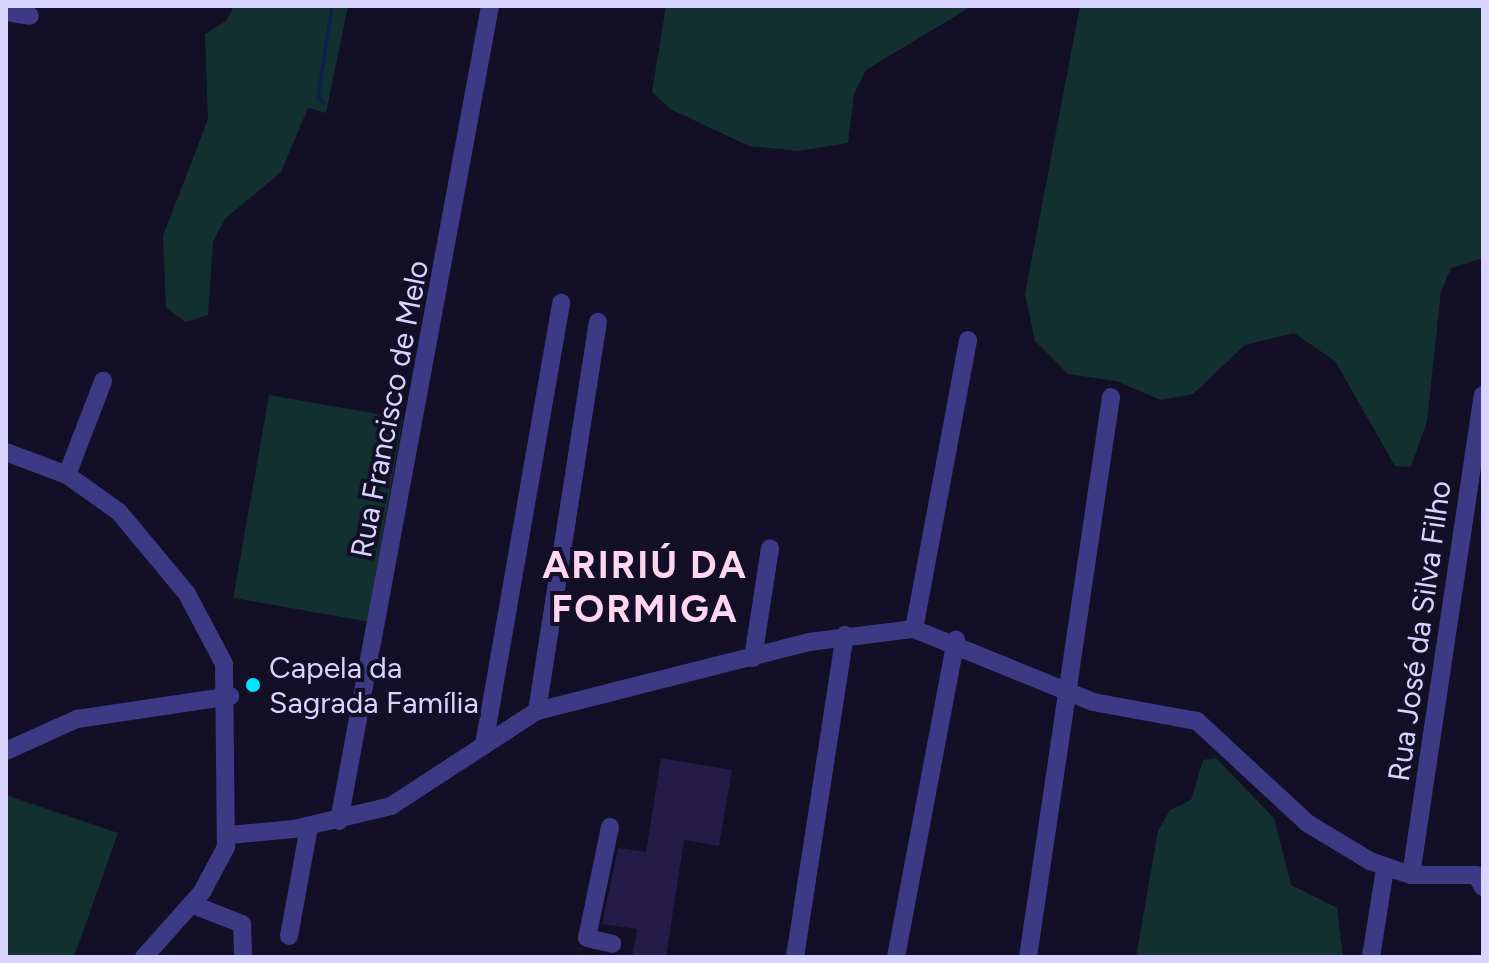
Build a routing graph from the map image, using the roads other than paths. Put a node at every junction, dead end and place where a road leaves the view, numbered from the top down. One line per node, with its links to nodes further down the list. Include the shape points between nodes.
1 (490, 6): 22 (street, Rua Francisco de Melo)
2 (6, 12): 3 (street)
3 (30, 16)
4 (561, 303): 20 (street)
5 (598, 322): 19 (street)
6 (968, 340): 13 (street)
7 (103, 381): 11 (street)
8 (1483, 395): 27 (street, Rua José da Silva Filho)
9 (1111, 397): 17 (street)
10 (6, 452): 11 (street)
11 (67, 475): 18 (street, via 131,524 187,594 217,645)
12 (770, 548): 16 (street)
13 (914, 629): 14 (street); 15 (street)
14 (845, 635): 16 (street); 34 (street)
15 (956, 640): 17 (street); 35 (street)
16 (753, 658): 19 (street)
17 (1069, 692): 26 (street, via 1197,721 1307,823); 36 (street)
18 (230, 696): 21 (street, via 77,719); 25 (street)
19 (537, 711): 20 (street)
20 (484, 745): 22 (street, via 408,799)
21 (6, 751)
22 (339, 821): 23 (street)
23 (309, 827): 25 (street); 30 (street)
24 (610, 827): 31 (street, via 587,938)
25 (229, 835): 29 (street, via 216,872)
26 (1385, 869): 27 (street); 37 (street)
27 (1411, 875): 28 (street, via 1476,875)
28 (1483, 887)
29 (191, 904): 32 (street); 33 (street, via 242,924)
30 (289, 936)
31 (612, 944)
32 (144, 957)
33 (243, 957)
34 (795, 957)
35 (896, 957)
36 (1028, 957)
37 (1371, 957)

